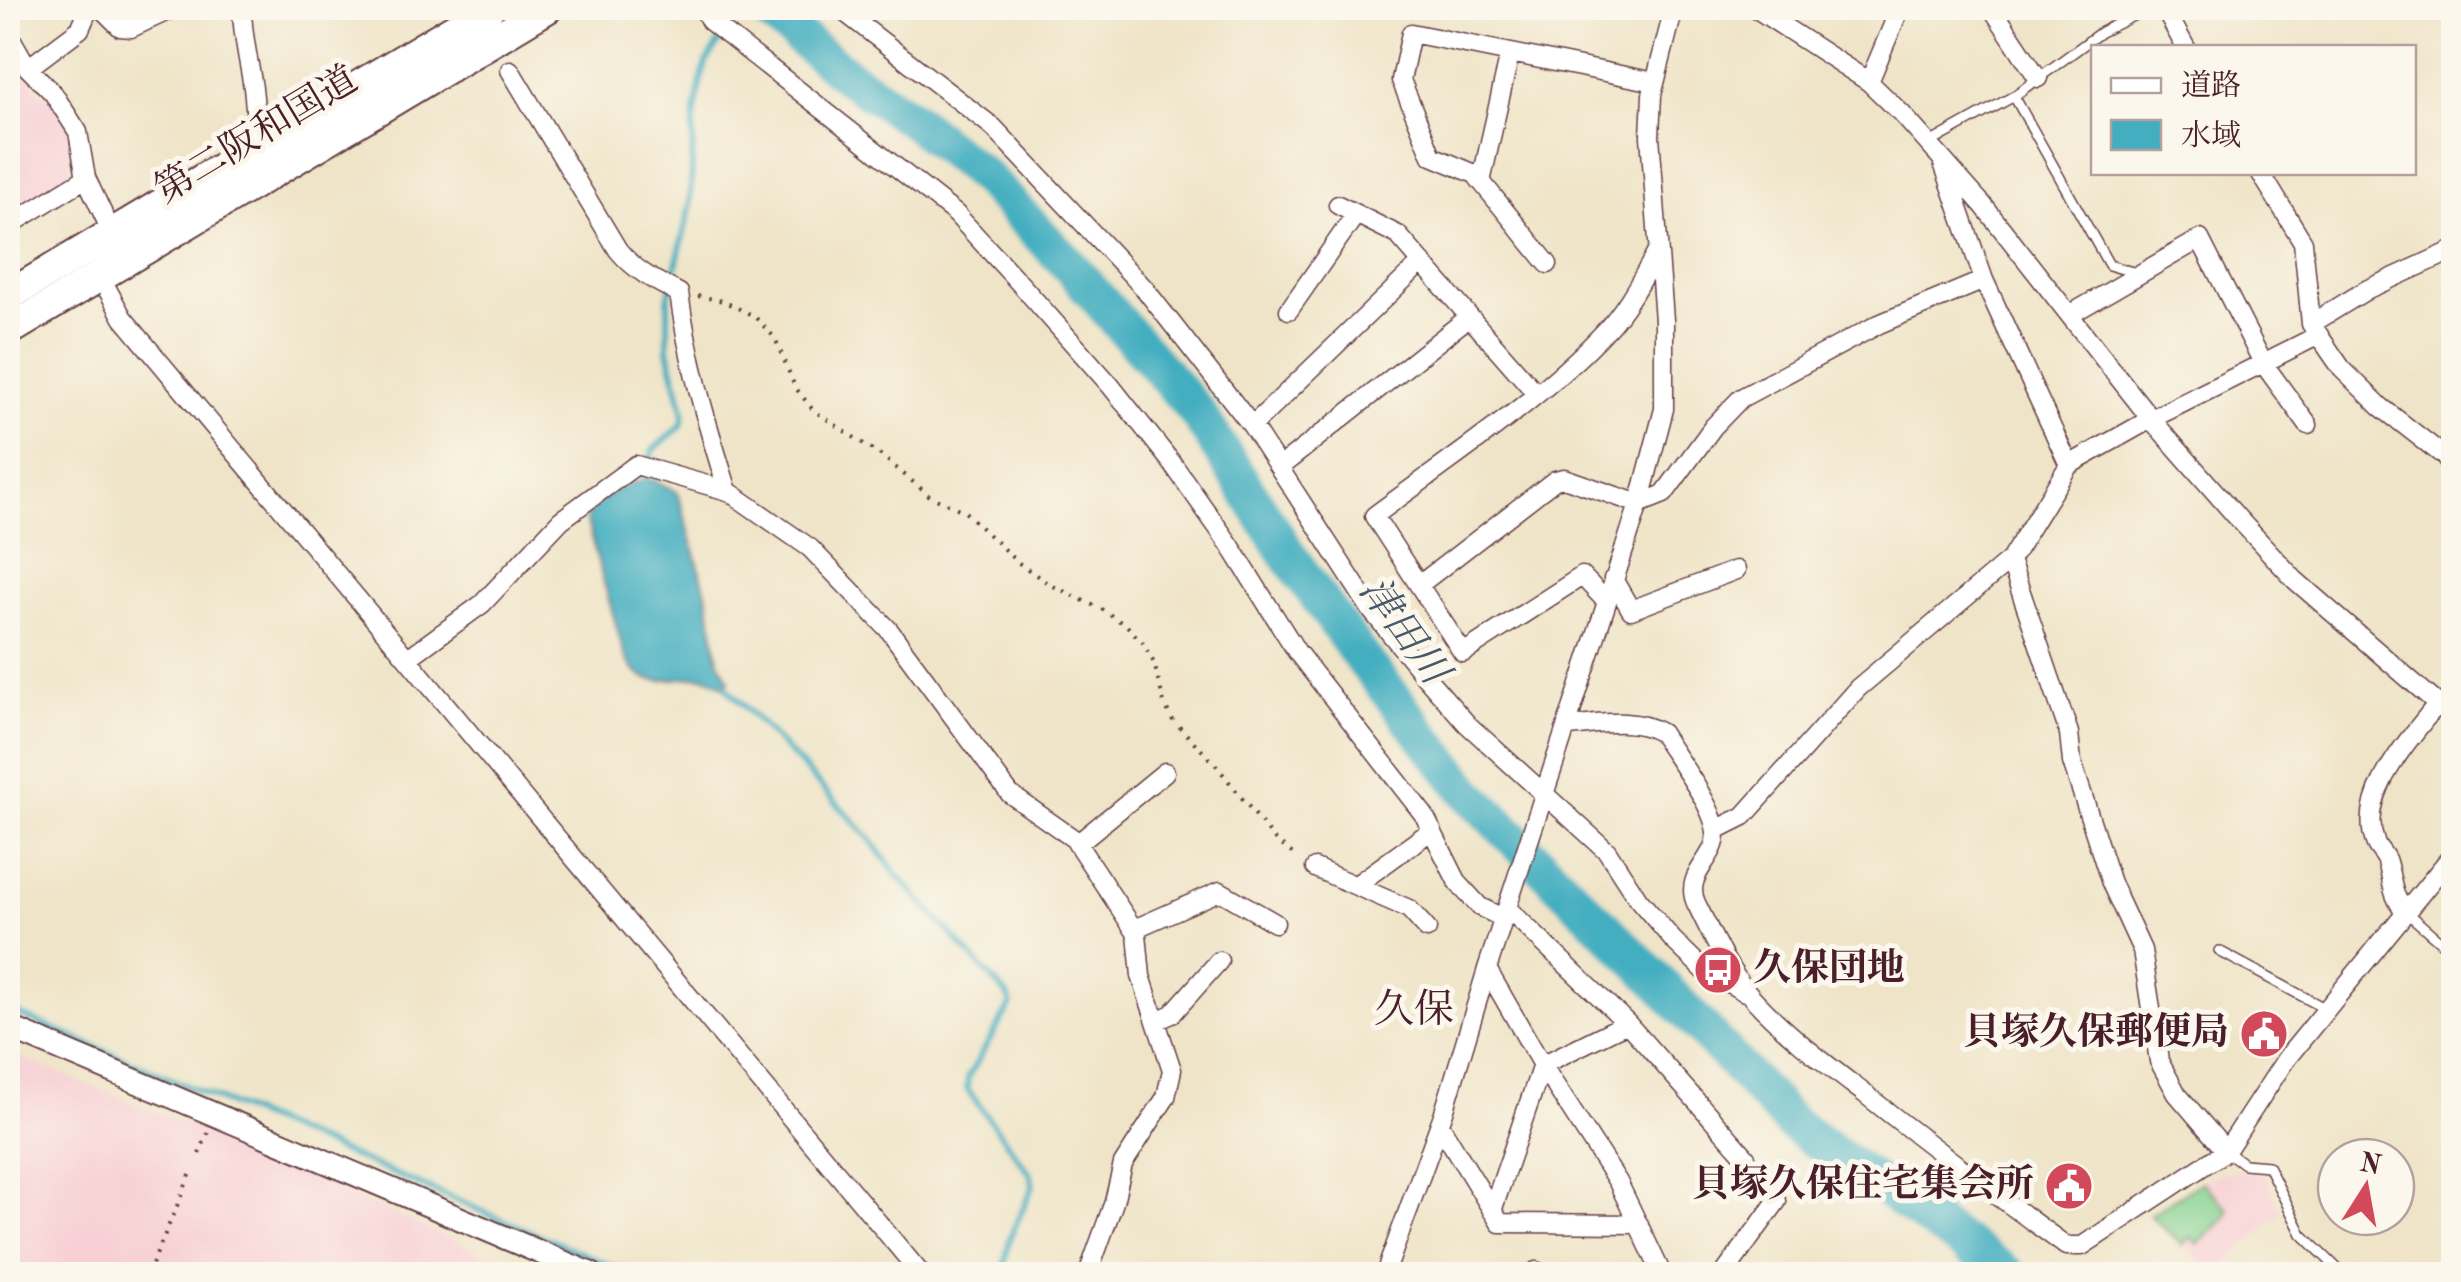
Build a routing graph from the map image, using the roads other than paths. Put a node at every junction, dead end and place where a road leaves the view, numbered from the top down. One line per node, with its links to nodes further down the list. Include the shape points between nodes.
1 (88, 8): 18 (street, via 80,29)
2 (101, 8): 3 (street, via 120,27 131,28)
3 (174, 8)
4 (242, 8): 24 (street, via 253,119)
5 (489, 8): 24 (highway, 第二阪和国道)
6 (547, 8): 39 (highway, 第二阪和国道)
7 (703, 8): 68 (street, via 956,214 1110,385 1230,545 1296,652)
8 (839, 8): 51 (street, via 992,127 1144,288)
9 (1674, 8): 21 (street)
10 (1755, 8): 22 (street)
11 (1900, 8): 22 (street)
12 (1992, 8): 20 (street)
13 (2149, 8): 20 (lane, via 2101,32)
14 (2164, 8): 16 (street)
15 (8, 32): 18 (street)
16 (2184, 45)
17 (1510, 53): 21 (street); 29 (street); 29 (street, via 1410,33 1402,80 1432,156)
18 (28, 68): 28 (street, via 78,132)
19 (510, 70): 55 (street, via 618,250 672,289)
20 (2038, 78): 23 (lane)
21 (1655, 82): 34 (street, via 1650,136)
22 (1869, 82): 25 (street)
23 (2014, 96): 25 (lane); 38 (lane, via 2109,266)
24 (262, 144): 33 (highway, 第二阪和国道)
25 (1928, 144): 26 (street)
26 (1943, 163): 40 (street); 43 (street)
27 (2262, 175): 45 (street, via 2303,242)
28 (86, 178): 32 (street); 33 (street)
29 (1481, 182): 37 (street)
30 (1338, 205): 31 (street)
31 (1356, 214): 36 (street, via 1398,235); 42 (street)
32 (8, 226)
33 (112, 233): 39 (street); 41 (highway, 第二阪和国道)
34 (1658, 250): 48 (street, via 1608,329); 56 (street, via 1664,409)
35 (2454, 250): 45 (street, via 2368,289)
36 (1422, 262): 44 (street); 51 (street)
37 (1548, 264)
38 (2140, 274): 43 (street); 47 (street, via 2200,239)
39 (100, 276): 46 (highway, 第二阪和国道); 62 (street, via 124,318)
40 (1984, 280): 52 (street); 56 (street, via 1879,324 1740,398 1664,494)
41 (8, 296)
42 (1289, 310)
43 (2071, 314): 49 (street)
44 (1470, 317): 48 (street); 53 (street)
45 (2315, 329): 47 (street); 54 (street, via 2342,369)
46 (8, 332)
47 (2263, 363): 49 (street); 50 (street)
48 (1536, 394): 60 (street, via 1374,516)
49 (2152, 418): 52 (street); 63 (street, via 2295,580)
50 (2308, 425)
51 (1252, 426): 53 (street)
52 (2069, 464): 57 (street)
53 (1280, 467): 67 (street, via 1372,610 1424,676)
54 (2454, 470)
55 (728, 490): 62 (street, via 644,466 561,520 482,604); 70 (street, via 810,548 889,630 1010,794)
56 (1639, 504): 59 (street); 60 (street, via 1554,480)
57 (2010, 560): 69 (street, via 1858,688 1744,816); 90 (street, via 2069,733 2110,883 2142,950 2159,1061 2177,1094)
58 (1736, 570): 59 (street, via 1631,610)
59 (1612, 578): 61 (street)
60 (1419, 586): 61 (street, via 1463,653 1582,576)
61 (1605, 600): 65 (street)
62 (408, 658): 98 (street)
63 (2438, 704): 64 (street); 74 (street, via 2376,791 2374,842)
64 (2454, 718)
65 (1566, 727): 67 (street); 69 (street, via 1648,725 1661,734)
66 (1165, 772): 70 (street)
67 (1544, 796): 75 (street); 83 (street, via 1607,851 1638,899 1704,970)
68 (1432, 830): 73 (street); 75 (street, via 1458,883 1480,908)
69 (1716, 830): 83 (street, via 1693,897)
70 (1077, 844): 77 (street)
71 (2454, 853): 74 (street)
72 (1315, 868): 73 (street)
73 (1356, 885): 78 (street, via 1409,909)
74 (2406, 912): 81 (lane); 84 (street)
75 (1506, 914): 82 (street); 86 (street)
76 (1275, 924): 77 (street, via 1220,891)
77 (1134, 929): 85 (street)
78 (1427, 930)
79 (2218, 952): 84 (lane)
80 (1219, 960): 85 (street, via 1172,1014)
81 (2454, 961)
82 (1487, 969): 88 (street); 89 (street)
83 (1750, 995): 90 (street, via 1831,1068 2066,1246 2082,1246)
84 (2326, 1009): 90 (street)
85 (1156, 1021): 99 (street, via 1172,1070 1166,1098 1122,1164)
86 (1626, 1023): 88 (street); 91 (street)
87 (8, 1027): 97 (street)
88 (1542, 1066): 93 (street); 94 (street)
89 (1440, 1125): 93 (street); 96 (street)
90 (2226, 1151): 101 (lane, via 2244,1164 2268,1166 2302,1234)
91 (1746, 1157)
92 (1778, 1201): 100 (street)
93 (1492, 1210): 94 (street, via 1500,1224)
94 (1639, 1224): 95 (street)
95 (1654, 1271)
96 (1390, 1272)
97 (591, 1274)
98 (921, 1274)
99 (1088, 1274)
100 (1724, 1274)
101 (2343, 1274)

